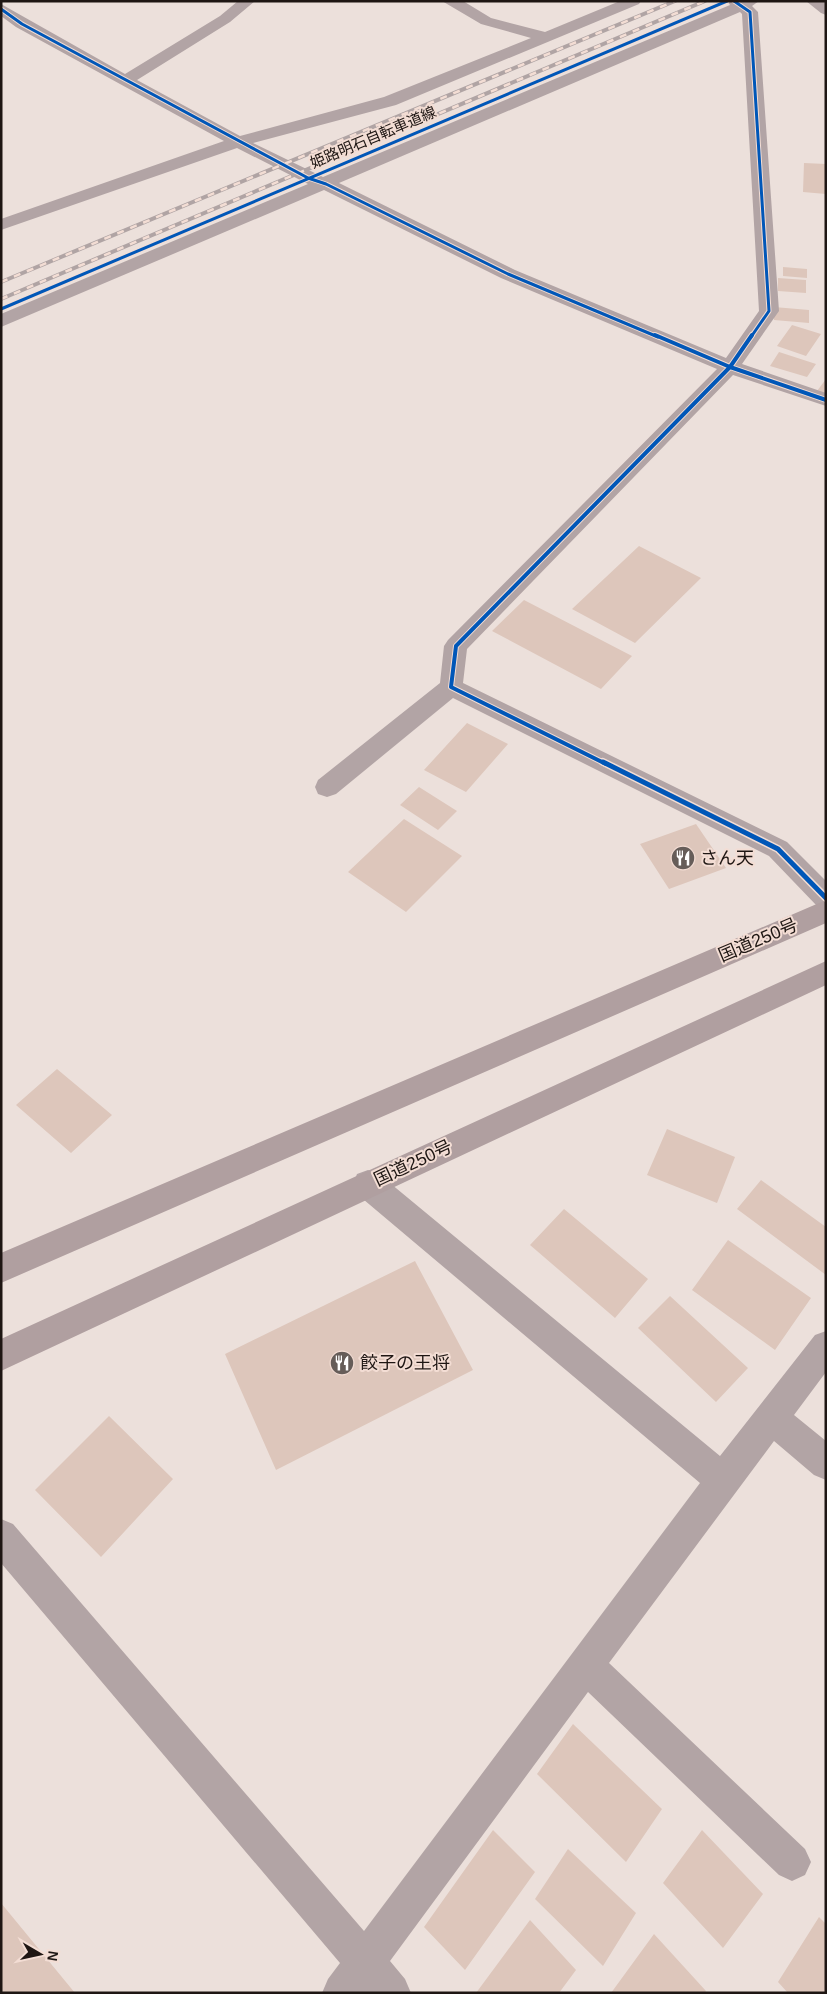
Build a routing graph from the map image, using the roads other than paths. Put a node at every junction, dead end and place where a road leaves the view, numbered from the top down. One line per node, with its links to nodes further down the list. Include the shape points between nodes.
1 (248, 1): 11 (street, via 225,19)
2 (448, 1): 10 (street, via 467,8 486,21)
3 (634, 1): 9 (street)
4 (813, 1): 8 (street)
5 (743, 3): 13 (street); 16 (street, via 750,12 769,311)
6 (589, 5): 9 (street)
7 (1, 9): 11 (street, via 22,24)
8 (826, 10)
9 (605, 13): 10 (street)
10 (547, 37): 12 (street, via 390,101)
11 (126, 80): 12 (street)
12 (238, 142): 13 (street); 14 (street)
13 (326, 184): 15 (street); 16 (street, via 508,274)
14 (1, 225)
15 (1, 321)
16 (730, 367): 17 (street); 18 (street, via 456,646)
17 (826, 400)
18 (450, 687): 19 (street); 20 (street, via 778,849)
19 (327, 788)
20 (826, 898)
21 (826, 911): 24 (highway, 国道250号)
22 (826, 972): 23 (highway, 国道250号)
23 (368, 1184): 26 (highway, 国道250号); 29 (street)
24 (1, 1268)
25 (826, 1346): 27 (street)
26 (1, 1355)
27 (771, 1417): 28 (street); 29 (street)
28 (826, 1463)
29 (723, 1480): 31 (street)
30 (1, 1536): 33 (street)
31 (585, 1665): 32 (street); 33 (street)
32 (792, 1862)
33 (353, 1978): 34 (street)
34 (391, 1993)

